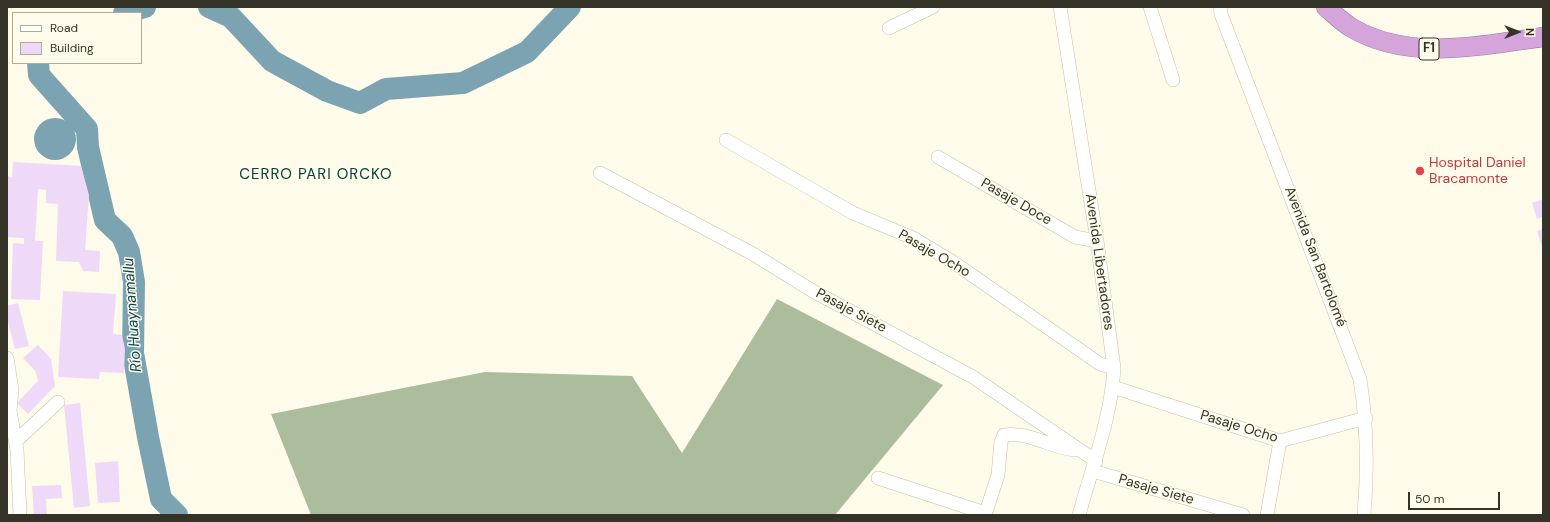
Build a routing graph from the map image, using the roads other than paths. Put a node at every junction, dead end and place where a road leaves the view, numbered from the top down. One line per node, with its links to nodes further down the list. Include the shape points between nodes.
1 (933, 7): 6 (street)
2 (1060, 7): 12 (street, Avenida Libertadores)
3 (1150, 7): 8 (street)
4 (1220, 7): 17 (street, Avenida San Bartolomé, via 1360,379)
5 (1326, 7): 7 (highway, F1, via 1352,28 1388,43 1430,49 1466,47)
6 (889, 28)
7 (1543, 36)
8 (1173, 80)
9 (726, 140): 14 (street, Pasaje Ocho, via 853,213 913,238 953,262 1100,364)
10 (938, 157): 12 (street, Pasaje Doce, via 1076,237)
11 (600, 173): 20 (street, Pasaje Siete, via 753,254 811,290 973,377)
12 (1097, 241): 14 (street, Avenida Libertadores)
13 (7, 358): 18 (street, via 12,390 10,411)
14 (1114, 368): 15 (street, Avenida Libertadores)
15 (1113, 387): 19 (street, Pasaje Ocho); 21 (street, Avenida Libertadores)
16 (58, 402): 18 (street)
17 (1366, 418): 19 (street, Pasaje Ocho); 28 (street, Avenida San Bartolomé, via 1367,480)
18 (16, 441): 24 (street)
19 (1280, 442): 27 (street)
20 (1079, 451): 21 (street, Pasaje Siete); 23 (street, via 1065,450 1016,433 1004,435 1000,442 998,476)
21 (1094, 466): 25 (street, Avenida Libertadores); 26 (street, Pasaje Siete)
22 (878, 478): 23 (street)
23 (985, 514)
24 (20, 515)
25 (1079, 515)
26 (1243, 515)
27 (1267, 515)
28 (1364, 515)

